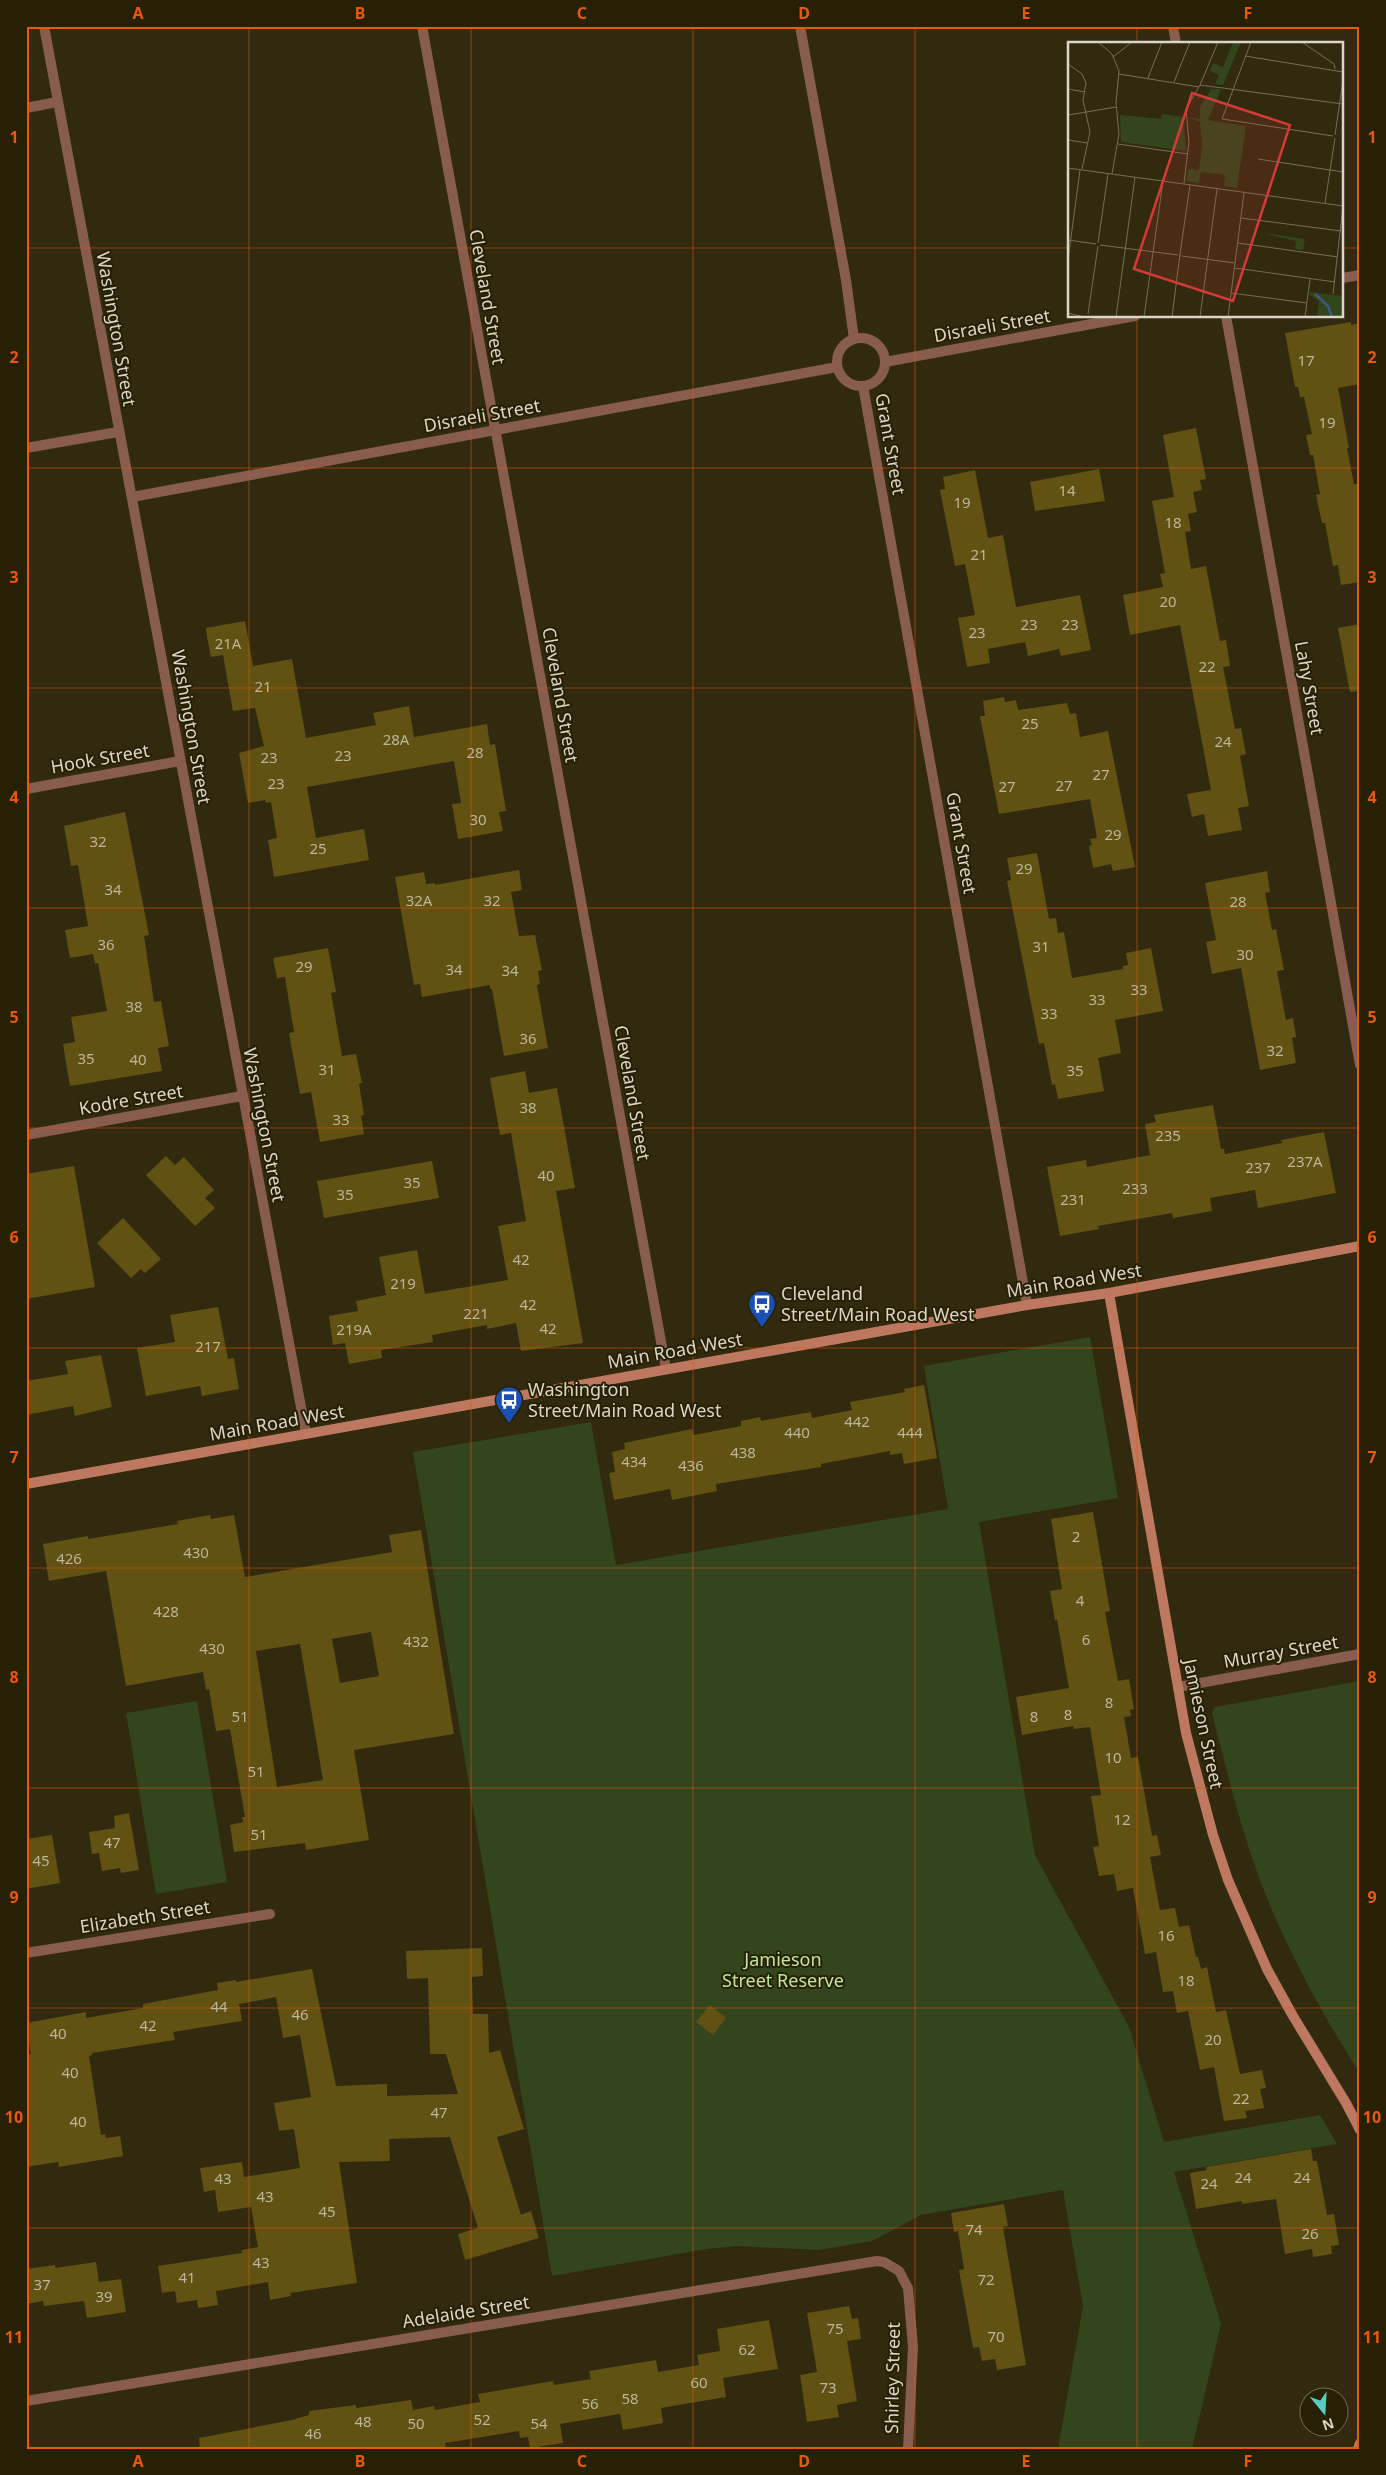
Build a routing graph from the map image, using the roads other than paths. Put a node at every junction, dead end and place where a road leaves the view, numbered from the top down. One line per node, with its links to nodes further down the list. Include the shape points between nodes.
1 (44, 26): 6 (street, Washington Street)
2 (422, 26): 16 (street, Cleveland Street)
3 (800, 26): 12 (street)
4 (1173, 26): 5 (street)
5 (1176, 42)
6 (58, 102): 7 (street); 17 (street, Washington Street)
7 (26, 108)
8 (1360, 274): 9 (street)
9 (1344, 278)
10 (1124, 318): 13 (street, Disraeli Street)
11 (1226, 318): 22 (street, Lahy Street)
12 (854, 339): 13 (street, via 872,340 884,353); 14 (street, via 840,350)
13 (885, 362): 15 (street, via 879,378)
14 (837, 367): 15 (street, via 846,382); 16 (street, Disraeli Street)
15 (863, 386): 27 (street, Grant Street)
16 (496, 430): 19 (street, Disraeli Street); 28 (street, Cleveland Street)
17 (118, 432): 18 (street); 19 (street, Washington Street)
18 (26, 448)
19 (132, 497): 20 (street, Washington Street)
20 (180, 761): 21 (street, Hook Street); 23 (street, Washington Street)
21 (26, 789)
22 (1360, 1066)
23 (242, 1096): 24 (street, Kodre Street); 29 (street, Washington Street)
24 (26, 1135)
25 (1360, 1246): 26 (main road, Main Road West)
26 (1109, 1293): 27 (main road, Main Road West); 32 (main road, Jamieson Street)
27 (1027, 1305): 28 (main road, Main Road West)
28 (666, 1369): 29 (main road, Main Road West)
29 (306, 1434): 30 (main road, Main Road West)
30 (26, 1484)
31 (1360, 1654): 32 (street, Murray Street)
32 (1178, 1687): 35 (main road, Jamieson Street, via 1198,1784 1228,1880 1267,1969)
33 (270, 1914): 34 (street, Elizabeth Street)
34 (26, 1953)
35 (1360, 2130)
36 (904, 2279): 37 (street, Adelaide Street, via 899,2271 884,2262 846,2264); 39 (street, Shirley Street, via 908,2288 913,2346)
37 (26, 2401)
38 (1360, 2443): 40 (main road)
39 (908, 2449)
40 (1358, 2449)

